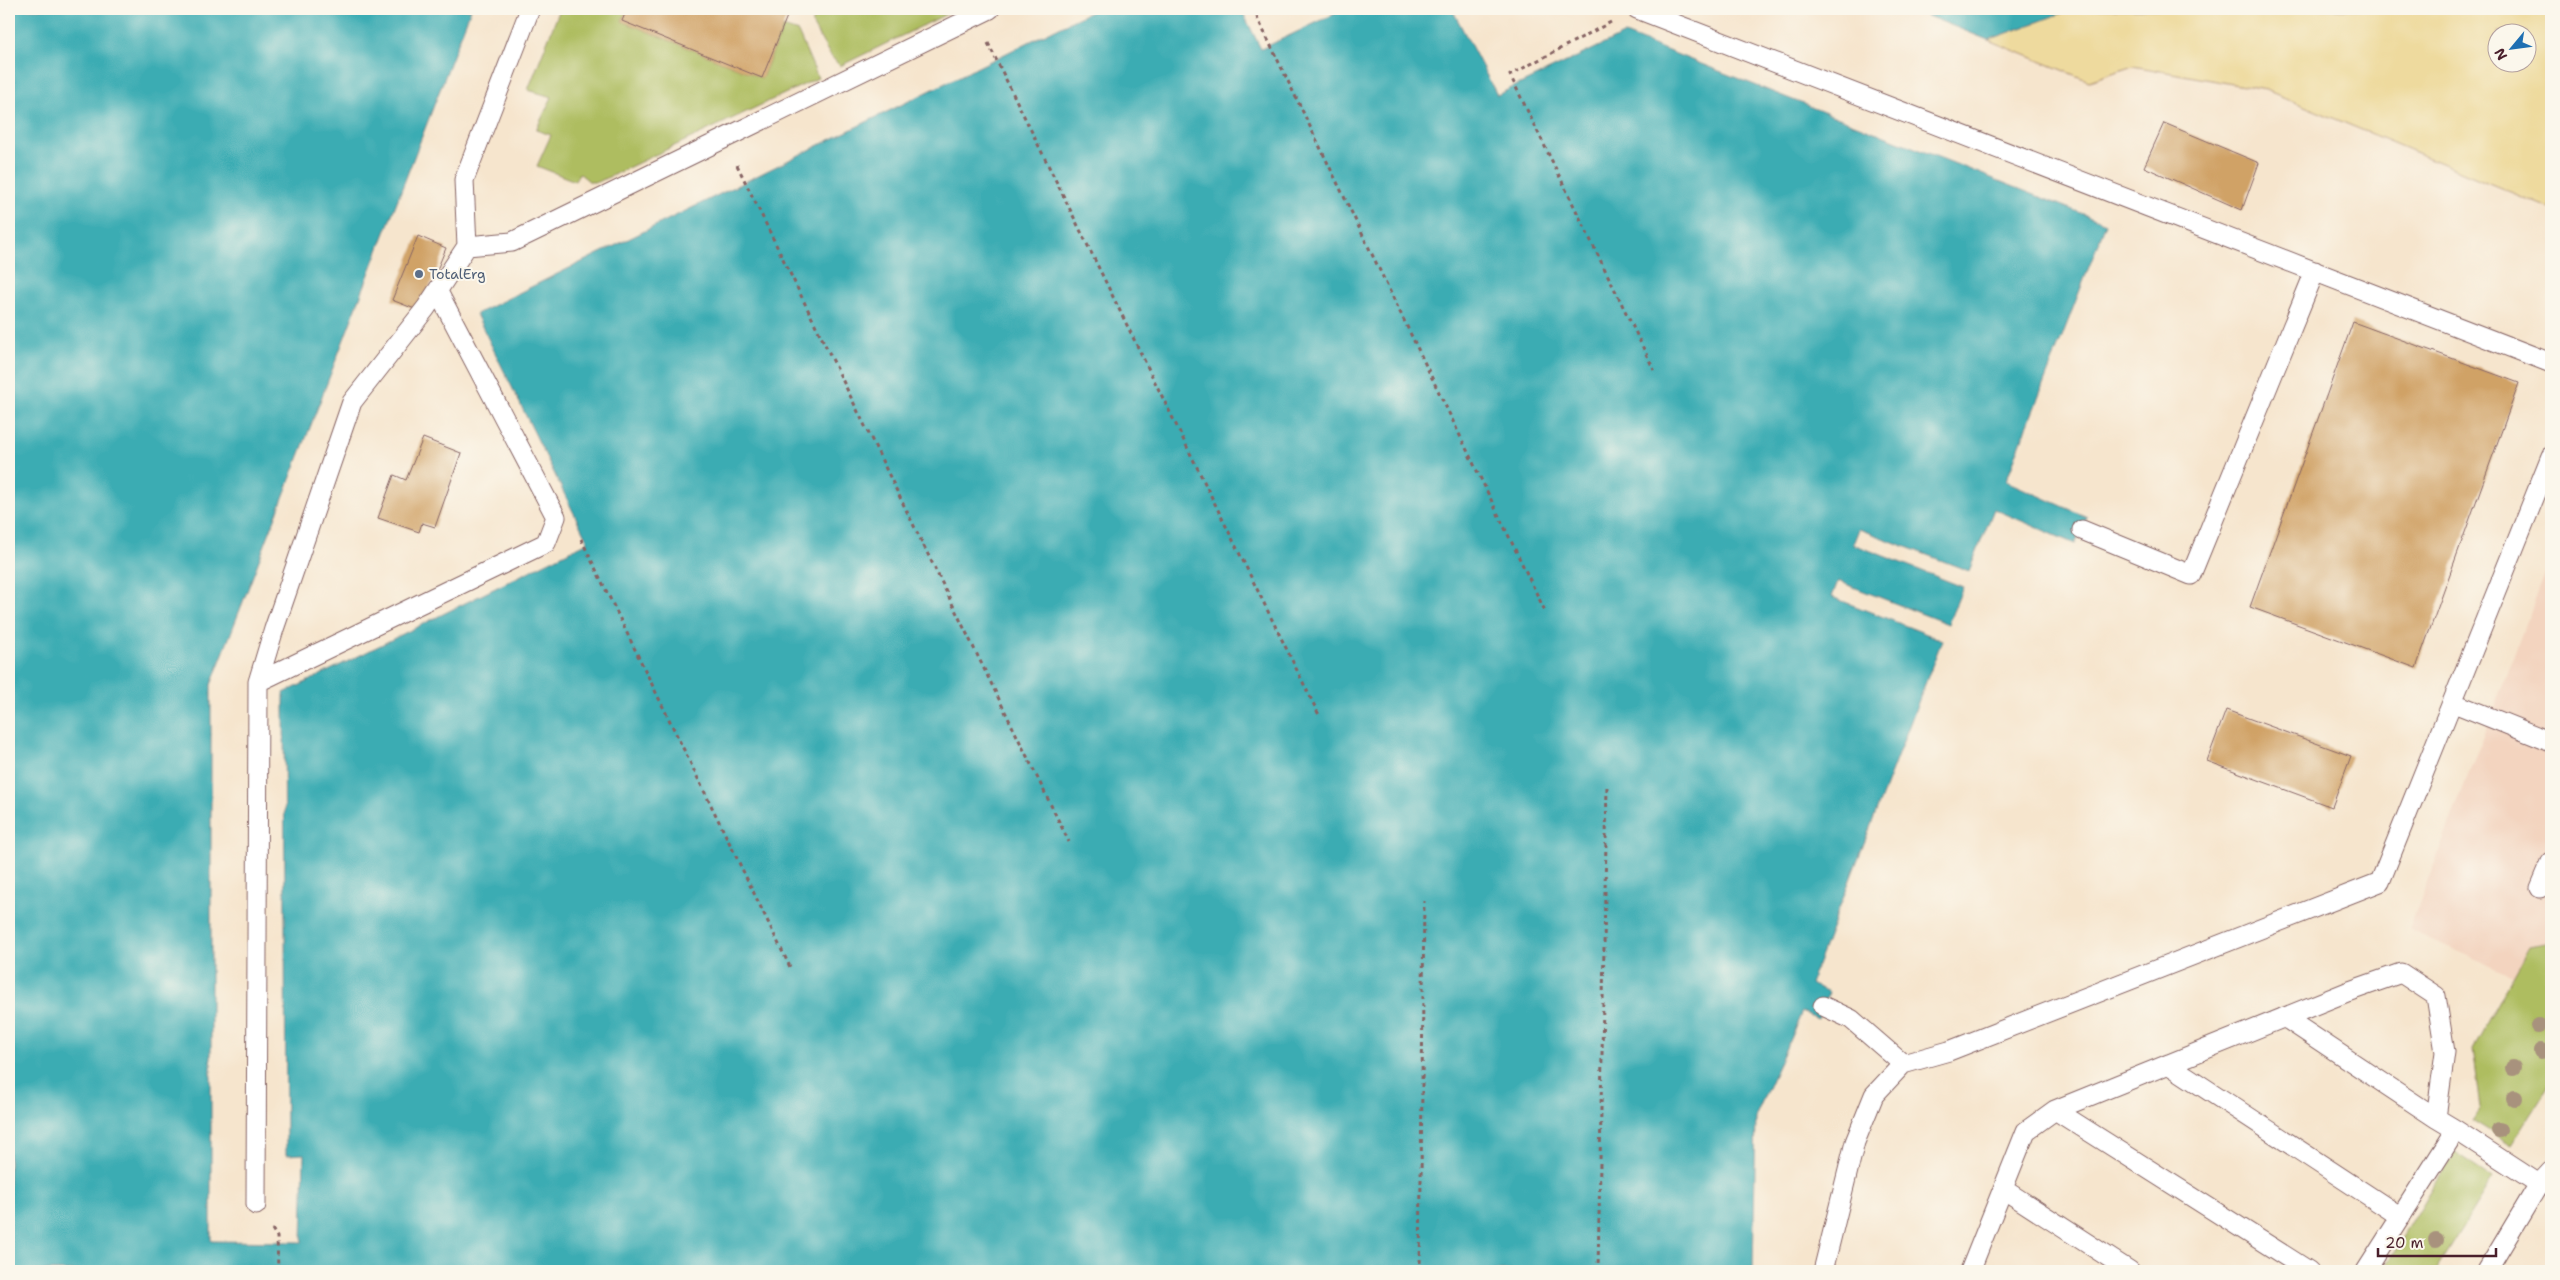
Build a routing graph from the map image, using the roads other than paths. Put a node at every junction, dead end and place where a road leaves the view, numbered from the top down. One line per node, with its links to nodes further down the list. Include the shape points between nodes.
1 (530, 9): 4 (lane, via 464,180)
2 (990, 9): 4 (lane, via 512,242)
3 (1637, 9): 5 (lane)
4 (467, 246): 6 (lane)
5 (2315, 271): 7 (lane); 9 (lane, via 2191,575)
6 (438, 292): 10 (lane, via 352,402); 10 (lane, via 556,517 546,542)
7 (2551, 362)
8 (2551, 456): 11 (lane)
9 (2082, 530)
10 (258, 682): 24 (lane)
11 (2454, 703): 12 (lane); 17 (lane, via 2380,882 1949,1051)
12 (2551, 742)
13 (2551, 862): 14 (lane)
14 (2540, 888)
15 (1823, 1006): 17 (lane, via 1851,1019)
16 (2284, 1017): 18 (lane); 20 (lane); 20 (lane, via 2401,974 2436,996 2444,1052)
17 (1903, 1064): 26 (lane, via 1874,1095 1855,1142)
18 (2168, 1064): 19 (lane); 25 (lane)
19 (2055, 1110): 23 (lane, via 2026,1131); 29 (lane)
20 (2436, 1118): 21 (lane)
21 (2456, 1130): 22 (lane); 25 (lane)
22 (2545, 1177): 31 (lane)
23 (2003, 1189): 27 (lane); 28 (lane)
24 (256, 1205)
25 (2401, 1217): 30 (lane)
26 (1823, 1271)
27 (1970, 1271)
28 (2130, 1271)
29 (2309, 1271)
30 (2366, 1271)
31 (2487, 1271)

